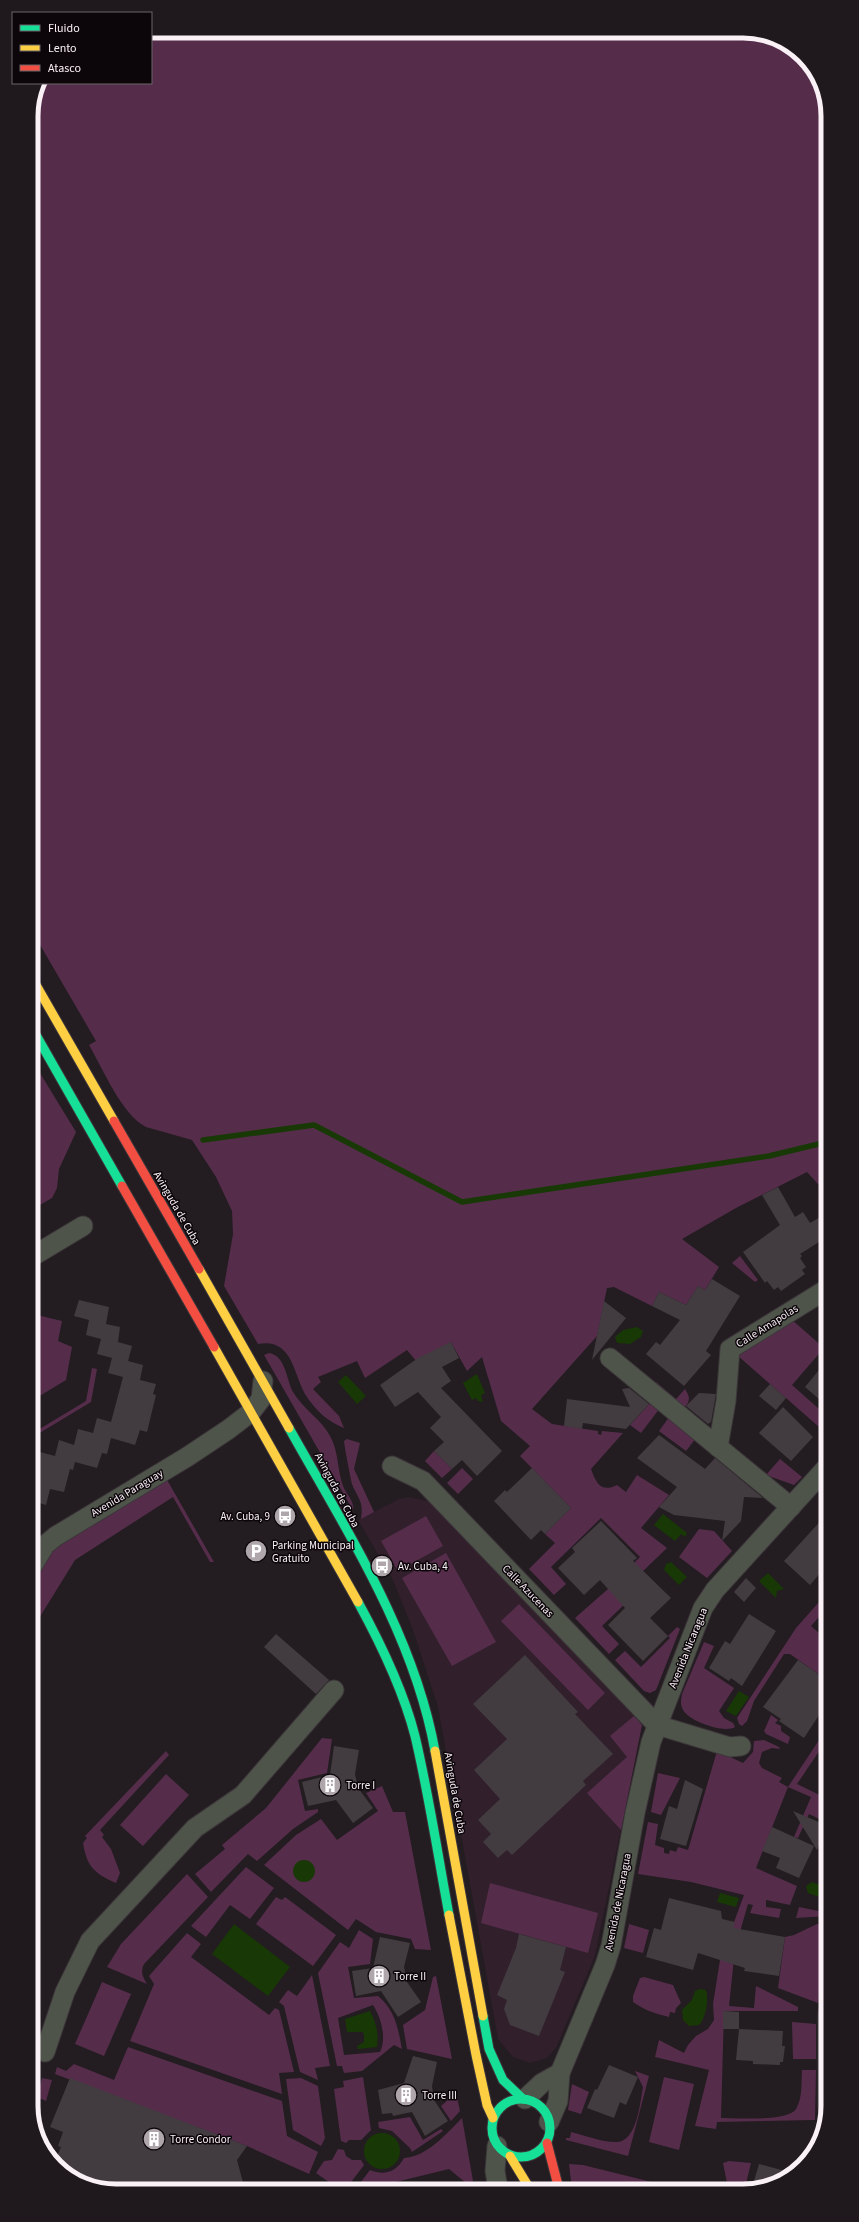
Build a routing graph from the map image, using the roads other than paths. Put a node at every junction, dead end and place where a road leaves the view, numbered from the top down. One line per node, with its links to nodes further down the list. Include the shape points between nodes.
1 (38, 988): 7 (main road, Avinguda de Cuba)
2 (38, 1039): 8 (main road)
3 (83, 1226): 4 (street)
4 (38, 1253)
5 (821, 1294): 11 (street, Calle Amapolas, via 730,1349 726,1401)
6 (610, 1358): 11 (street)
7 (263, 1381): 8 (street, via 261,1399); 21 (main road, Avinguda de Cuba, via 397,1628 420,1686 430,1724 489,2049 502,2080)
8 (251, 1412): 9 (street, Avenida Paraguay); 10 (main road)
9 (229, 1429): 10 (street, via 247,1428); 15 (street, Avenida Paraguay, via 56,1536 45,1545)
10 (270, 1444): 22 (main road, via 375,1633 409,1712 479,2068 487,2105)
11 (718, 1447): 14 (street)
12 (392, 1466): 17 (street, Calle Azucenas, via 423,1481)
13 (821, 1479): 14 (street, Avenida Nicaragua)
14 (791, 1507): 17 (street, Avenida Nicaragua, via 715,1590 703,1608)
15 (38, 1557)
16 (334, 1690): 19 (street, via 243,1795 195,1828 90,1941 65,1992)
17 (657, 1725): 18 (street, via 730,1747); 20 (street, Avenida de Nicaragua, via 635,1813 610,1949)
18 (741, 1746)
19 (45, 2052)
20 (560, 2073): 21 (street, via 542,2083); 23 (street, Avenida de Nicaragua, via 558,2101)
21 (524, 2099): 22 (main road, via 506,2102); 23 (main road, via 538,2105)
22 (493, 2118): 25 (main road, via 491,2130)
23 (549, 2122): 24 (main road, via 550,2135)
24 (547, 2143): 25 (main road, via 527,2158); 28 (main road)
25 (504, 2151): 26 (street, via 495,2171); 27 (main road)
26 (497, 2184)
27 (527, 2184)
28 (558, 2184)

